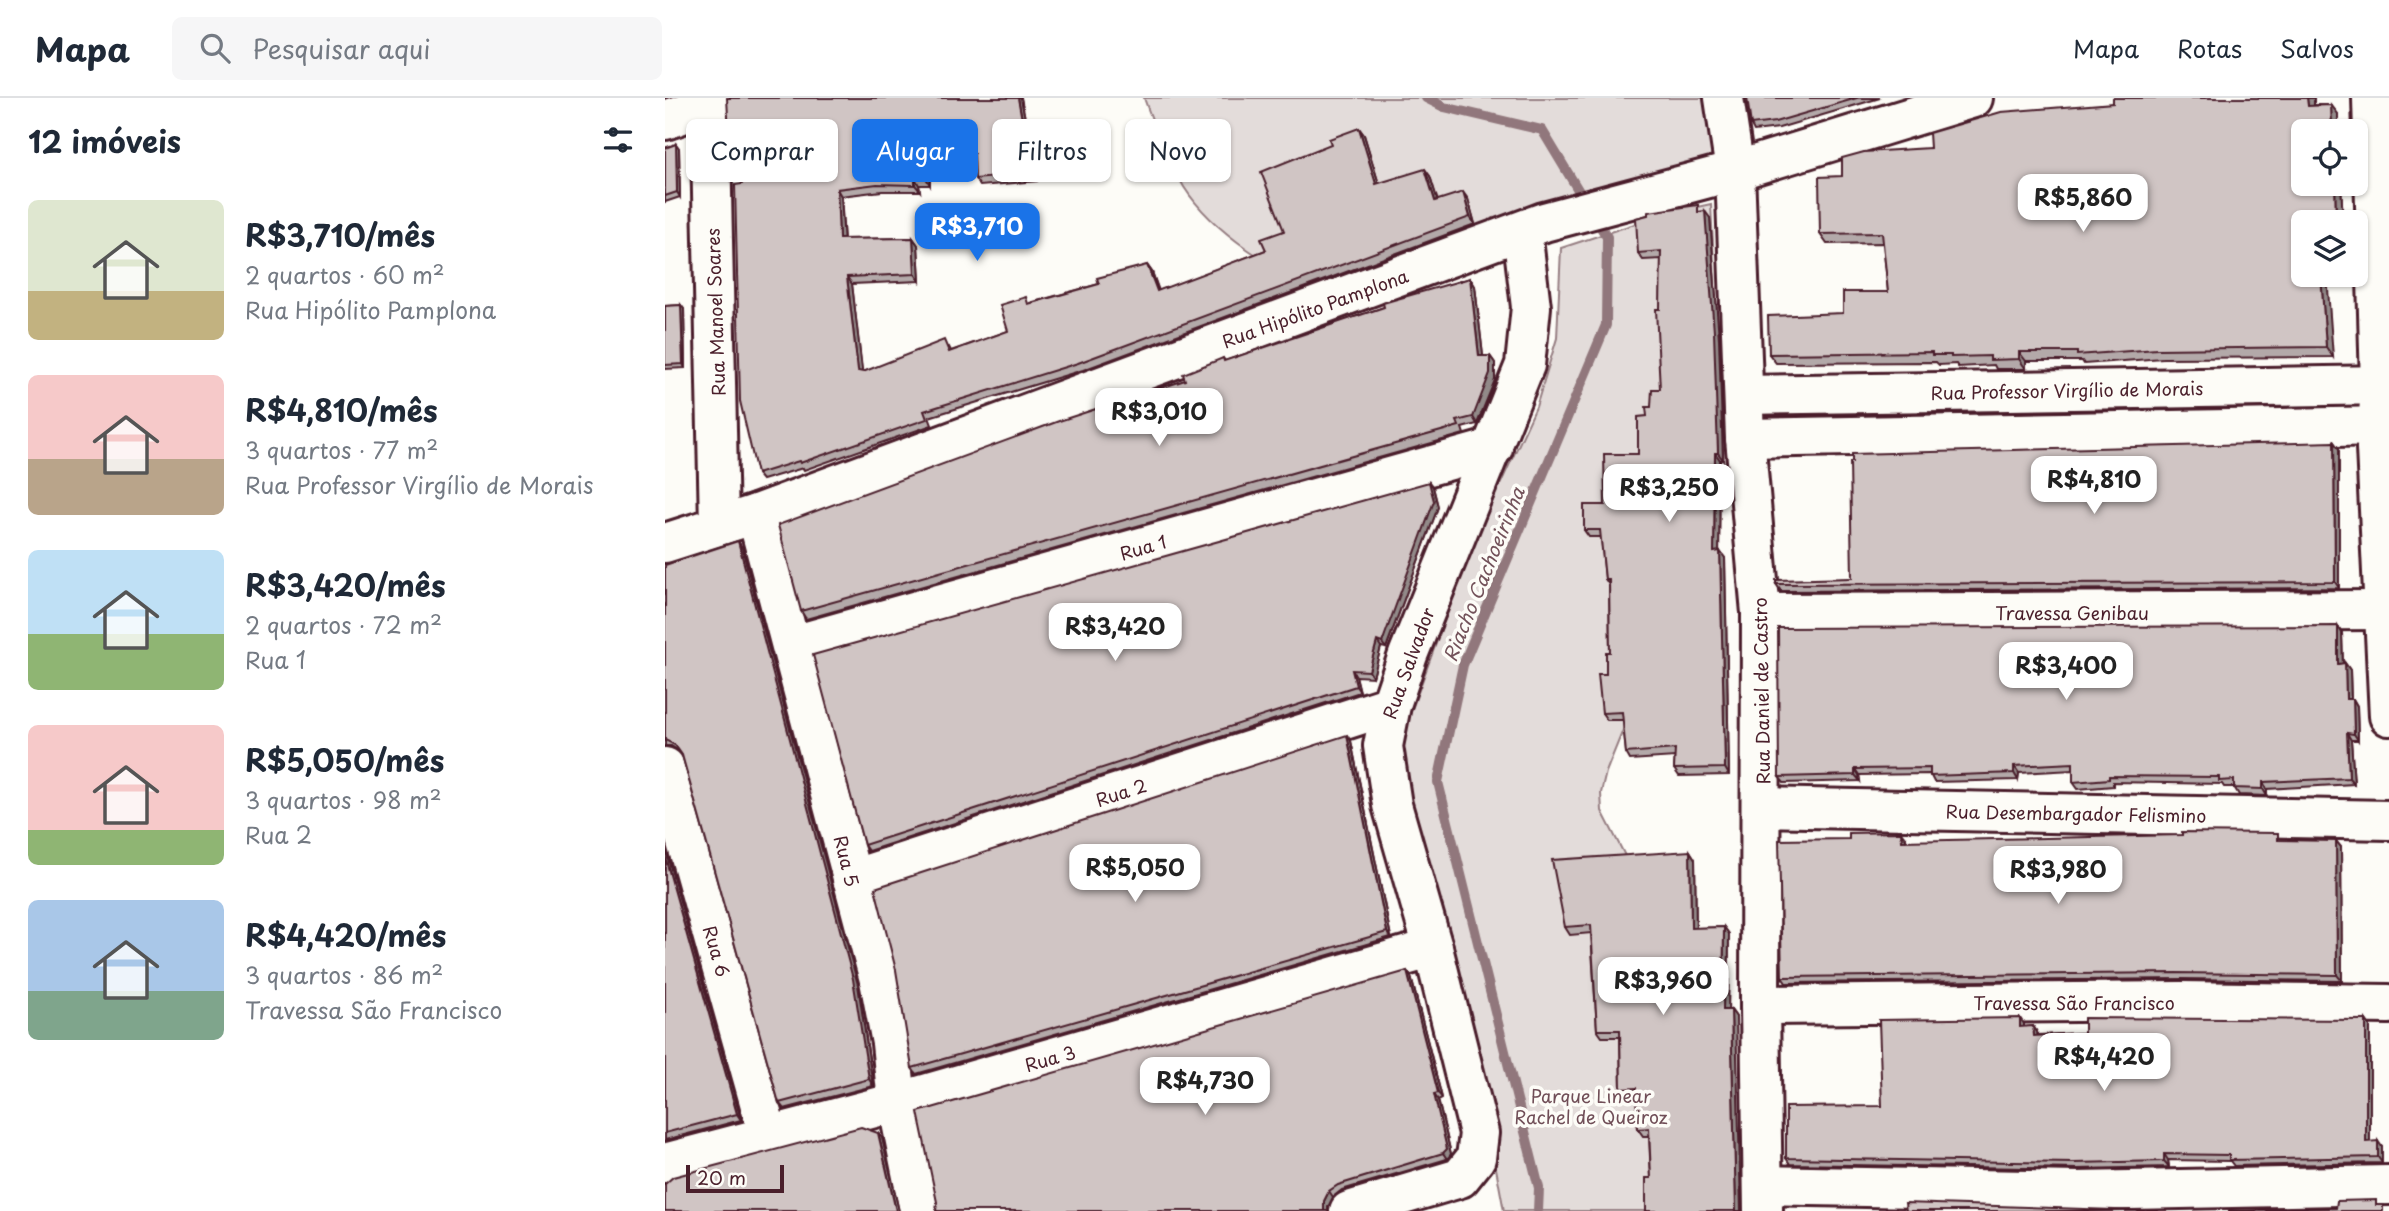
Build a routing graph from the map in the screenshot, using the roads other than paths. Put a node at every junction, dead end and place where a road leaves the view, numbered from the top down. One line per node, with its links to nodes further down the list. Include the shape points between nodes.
1 (1724, 98): 6 (street, Rua Daniel de Castro)
2 (1973, 98): 6 (street, Rua Hipólito Pamplona)
3 (2372, 98): 8 (street)
4 (710, 101): 5 (street); 14 (street, Rua Manoel Soares)
5 (665, 120)
6 (1735, 171): 7 (street, Rua Hipólito Pamplona); 9 (street, Rua Daniel de Castro)
7 (1533, 226): 12 (street, Rua Salvador, via 1528,346 1520,382); 13 (street, Rua Hipólito Pamplona)
8 (2385, 385): 9 (street, Rua Professor Virgílio de Morais); 10 (street)
9 (1744, 395): 11 (street, Rua Daniel de Castro)
10 (2382, 427): 11 (street); 16 (street)
11 (1745, 438): 17 (street, Rua Daniel de Castro)
12 (1493, 448): 18 (street, Rua 1); 19 (street, Rua Salvador)
13 (756, 514): 14 (street, Rua Hipólito Pamplona); 18 (street, Rua 5)
14 (719, 525): 15 (street, Rua Hipólito Pamplona)
15 (665, 543)
16 (2383, 610): 17 (street, Travessa Genibau); 20 (street)
17 (1761, 614): 22 (street, Rua Daniel de Castro)
18 (793, 645): 24 (street, Rua 5)
19 (1391, 705): 24 (street, Rua 2); 25 (street, Rua Salvador, via 1383,746 1385,776)
20 (2389, 716)
21 (665, 767): 29 (street, Rua 6)
22 (1762, 807): 23 (street, Rua Desembargador Felismino); 27 (street, Rua Daniel de Castro)
23 (2389, 820)
24 (852, 879): 28 (street, Rua 5, via 879,980)
25 (1433, 948): 28 (street, Rua 3); 35 (street, Rua Salvador, via 1479,1133 1476,1158 1459,1178)
26 (2389, 1004): 27 (street, Travessa São Francisco)
27 (1760, 1005): 32 (street, Rua Daniel de Castro)
28 (897, 1102): 29 (street, Rua 3); 34 (street, Rua 5)
29 (768, 1134): 30 (street, Rua 3)
30 (665, 1163)
31 (2389, 1185): 33 (street)
32 (1763, 1198): 33 (street)
33 (2078, 1201)
34 (919, 1211)
35 (1349, 1211)

